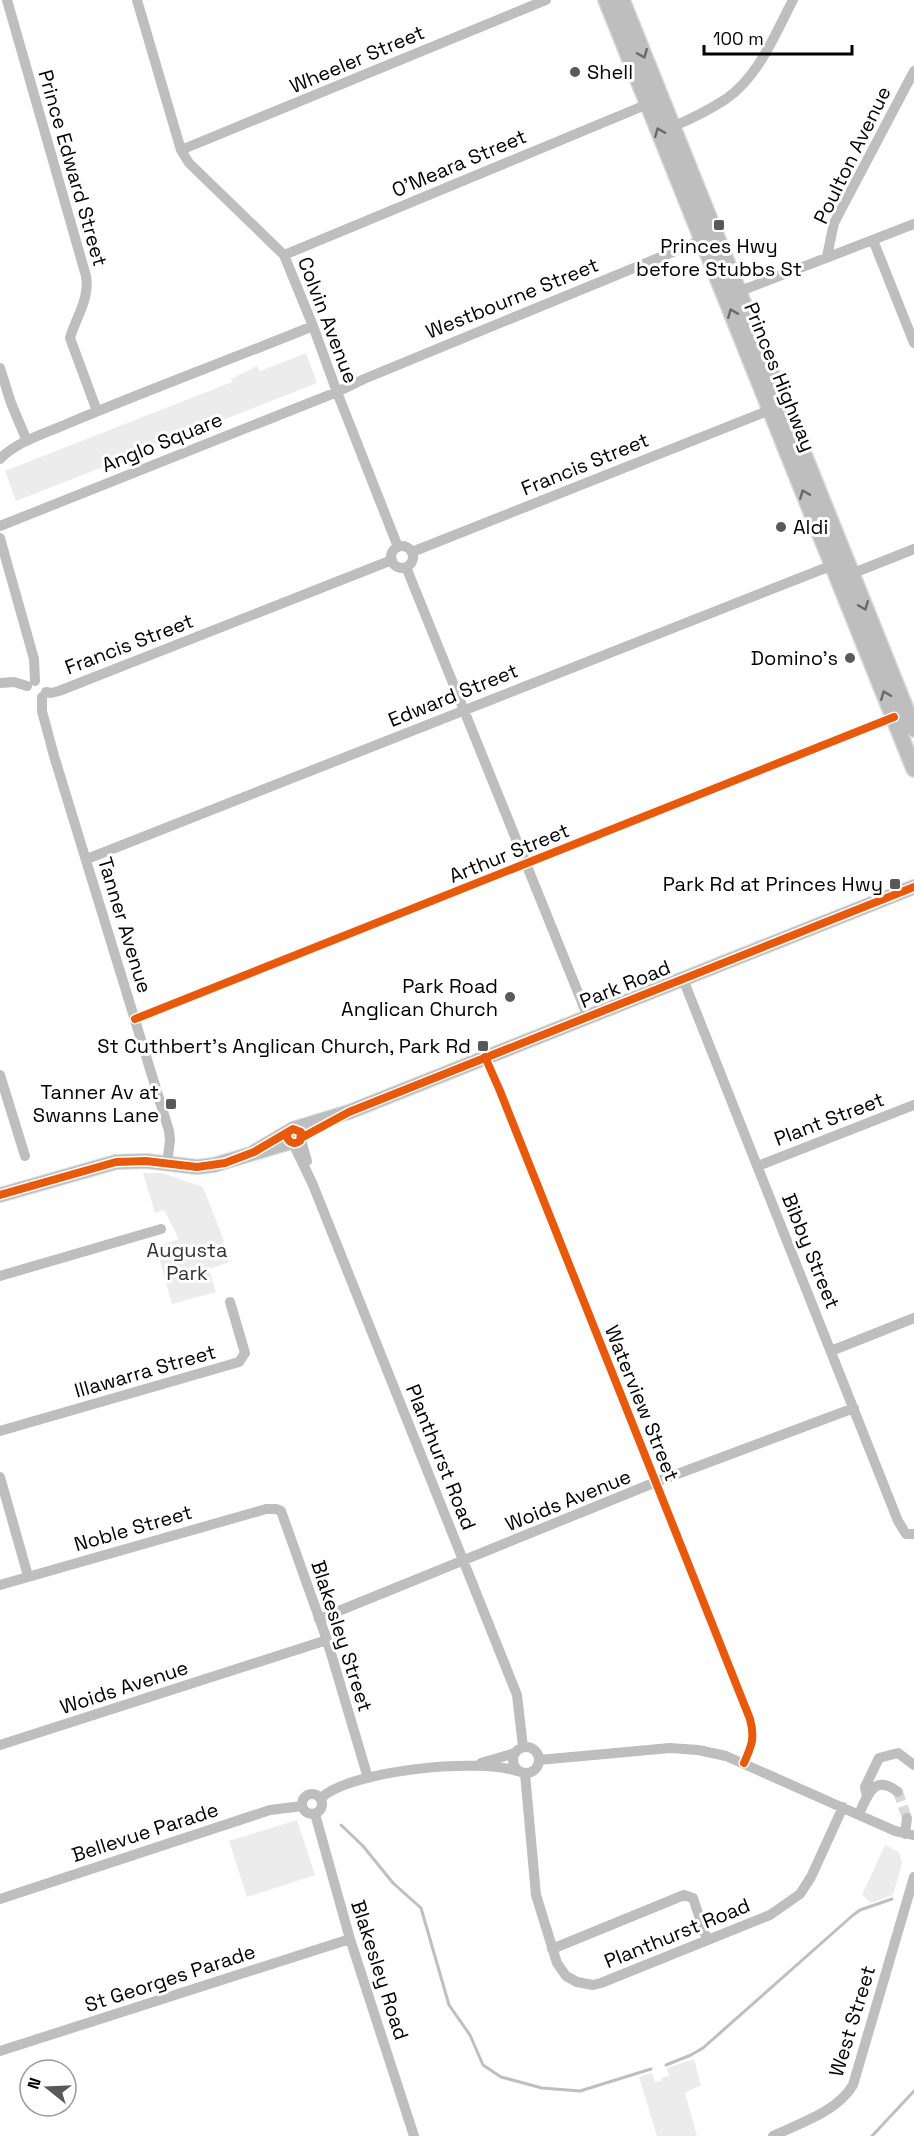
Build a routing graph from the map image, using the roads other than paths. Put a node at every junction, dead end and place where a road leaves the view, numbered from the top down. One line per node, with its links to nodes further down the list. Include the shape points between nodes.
1 (7, 0): 22 (street, Prince Edward Street, via 88,285 70,338)
2 (137, 0): 10 (street, Colvin Avenue)
3 (546, 0): 10 (street, Wheeler Street)
4 (606, 0): 8 (highway, Princes Highway)
5 (622, 0): 9 (highway, Princes Highway, one-way to 9)
6 (794, 0): 9 (street, via 742,85 709,109)
7 (914, 71): 15 (street, Poulton Avenue, via 834,223)
8 (648, 104): 12 (highway, Princes Highway, one-way to 8); 14 (street, O'Meara Street)
9 (672, 127): 16 (highway, Princes Highway)
10 (181, 150): 14 (street, Colvin Avenue, via 189,163)
11 (914, 224): 13 (street)
12 (702, 240): 20 (street, Westbourne Street); 21 (highway, Princes Highway, one-way to 12)
13 (873, 240): 15 (street); 18 (street)
14 (284, 255): 17 (street, Colvin Avenue)
15 (827, 256): 16 (street)
16 (738, 292): 33 (highway, Princes Highway)
17 (314, 326): 20 (street, Colvin Avenue); 22 (street)
18 (914, 343)
19 (0, 369): 23 (street)
20 (337, 392): 25 (street, Anglo Square); 27 (street, Colvin Avenue)
21 (770, 410): 29 (street, Francis Street); 31 (highway, Princes Highway, one-way to 21)
22 (97, 411): 23 (street)
23 (27, 441): 24 (street)
24 (0, 459)
25 (0, 526)
26 (0, 538): 35 (street, via 34,659)
27 (398, 547): 29 (street, via 407,547); 30 (street)
28 (914, 549): 33 (street)
29 (412, 552): 32 (street, via 413,559)
30 (392, 560): 32 (street, via 396,566); 36 (street, Francis Street)
31 (833, 565): 37 (street, Edward Street); 38 (highway, Princes Highway, one-way to 31)
32 (406, 567): 37 (street)
33 (851, 574): 39 (highway, Princes Highway, one-way to 39)
34 (0, 683): 35 (street)
35 (31, 684): 36 (street, via 30,694)
36 (44, 694): 41 (street, Tanner Avenue, via 42,711)
37 (465, 710): 41 (street, Edward Street); 42 (street)
38 (894, 717): 40 (highway, Princes Highway); 42 (street, Arthur Street)
39 (914, 729)
40 (914, 769)
41 (87, 859): 46 (street, Tanner Avenue)
42 (525, 864): 45 (street); 46 (street, Arthur Street)
43 (914, 887): 44 (main road, Park Road)
44 (683, 979): 45 (main road, Park Road); 53 (street, Bibby Street)
45 (588, 1017): 47 (main road, Park Road)
46 (135, 1019): 52 (street, Tanner Avenue, via 169,1131)
47 (485, 1057): 50 (main road, Park Road); 63 (street, Waterview Street)
48 (0, 1075): 51 (street)
49 (914, 1105): 53 (street, Plant Street)
50 (295, 1137): 52 (main road, Park Road, via 225,1163 196,1167); 66 (street, Planthurst Road)
51 (25, 1156)
52 (167, 1164): 54 (main road, Park Road, via 116,1162)
53 (758, 1166): 59 (street, Bibby Street)
54 (0, 1194)
55 (160, 1229): 56 (street)
56 (0, 1276)
57 (230, 1302): 61 (street, Illawarra Street, via 245,1353 239,1362)
58 (914, 1318): 59 (street)
59 (831, 1351): 60 (street, Bibby Street)
60 (854, 1408): 63 (street, Woids Avenue); 65 (street, Bibby Street, via 898,1521)
61 (0, 1431)
62 (0, 1477): 67 (street)
63 (656, 1482): 66 (street, Woids Avenue); 74 (street, Waterview Street, via 750,1719 754,1734)
64 (276, 1509): 67 (street, Noble Street); 69 (street, Blakesley Street, via 285,1520)
65 (910, 1535)
66 (463, 1560): 69 (street, Woids Avenue); 72 (street, Planthurst Road, via 517,1695)
67 (28, 1576): 68 (street, Noble Street)
68 (0, 1585)
69 (319, 1618): 70 (street, Blakesley Street)
70 (327, 1641): 71 (street, Woids Avenue); 78 (street, Blakesley Street)
71 (0, 1745)
72 (519, 1750): 73 (street, via 534,1750); 76 (street); 77 (street, via 512,1762)
73 (539, 1760): 74 (street, via 670,1748 698,1750); 77 (street, via 534,1770)
74 (744, 1763): 83 (street)
75 (914, 1765): 80 (street, via 898,1753 879,1758 865,1787)
76 (475, 1766): 77 (street); 78 (street, via 409,1768)
77 (521, 1772): 92 (street, Planthurst Road, via 536,1895)
78 (368, 1778): 81 (street, via 327,1792)
79 (898, 1791): 80 (street, via 878,1785)
80 (867, 1797): 85 (street)
81 (321, 1798): 82 (street, via 308,1794); 84 (street, via 322,1808)
82 (302, 1806): 84 (street); 89 (street, Bellevue Parade, via 270,1810)
83 (843, 1807): 85 (street); 91 (street, Planthurst Road, via 812,1877 800,1894 770,1915)
84 (315, 1814): 90 (street, Blakesley Road)
85 (859, 1814): 87 (street)
86 (907, 1818): 87 (street)
87 (912, 1835)
88 (914, 1877): 95 (street, West Street, via 853,2085 831,2108)
89 (0, 1899)
90 (350, 1939): 93 (street, St Georges Parade); 94 (street, Blakesley Road)
91 (707, 1940): 92 (street, Planthurst Road, via 593,1985 566,1976); 92 (street, via 693,1898 684,1895)
92 (552, 1949)
93 (0, 2051)
94 (414, 2136)
95 (773, 2136)

